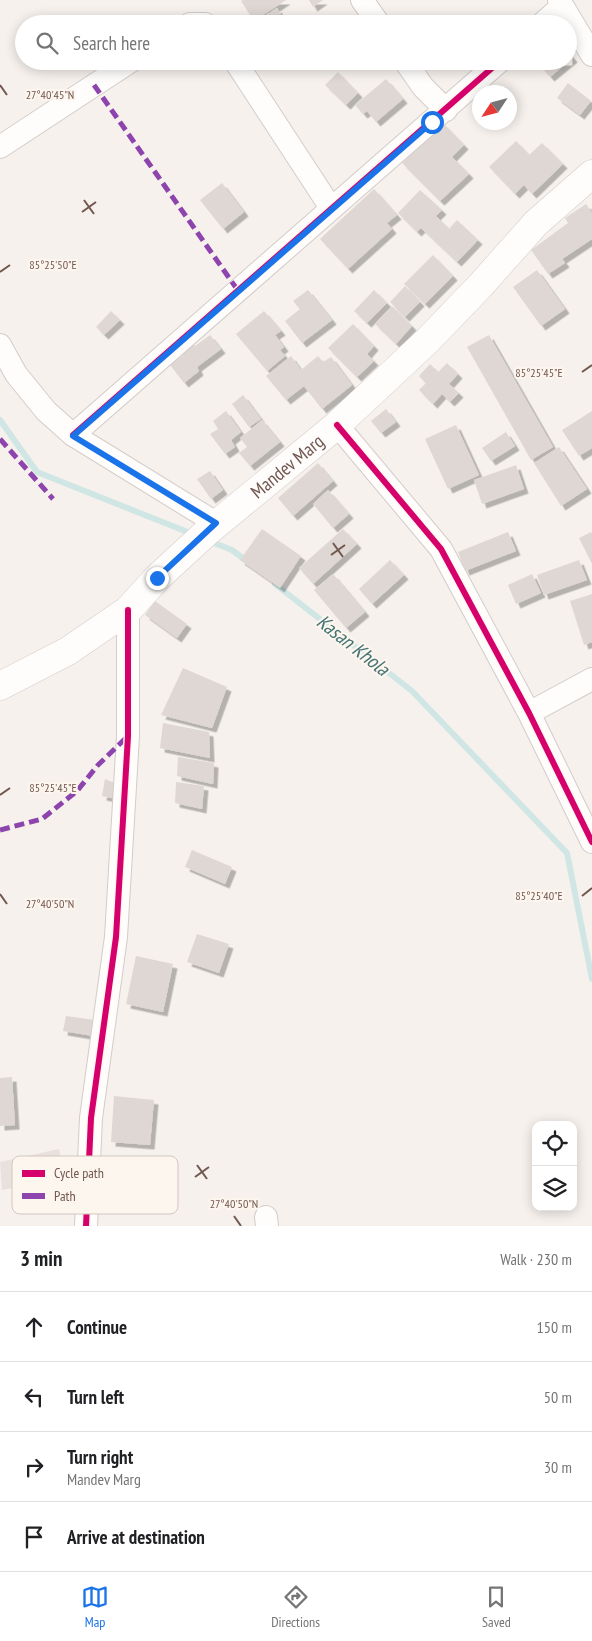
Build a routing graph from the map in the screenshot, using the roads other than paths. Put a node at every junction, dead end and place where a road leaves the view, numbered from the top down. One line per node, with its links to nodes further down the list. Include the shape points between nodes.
1 (362, 0): 3 (street)
2 (560, 3): 4 (street); 5 (street)
3 (373, 15)
4 (550, 15)
5 (567, 15)
6 (577, 31): 7 (street)
7 (592, 55)
8 (117, 70): 13 (street)
9 (241, 70): 15 (street)
10 (411, 70): 12 (street)
11 (490, 70): 12 (street)
12 (446, 110): 15 (street)
13 (0, 147)
14 (592, 174): 17 (main road, Mandev Marg, via 536,222 427,341)
15 (331, 208): 18 (street, via 309,231)
16 (0, 346): 18 (street, via 16,374 46,412)
17 (337, 425): 19 (main road, Mandev Marg); 23 (street, via 441,549)
18 (73, 436): 19 (street)
19 (212, 527): 20 (main road, Mandev Marg)
20 (128, 610): 22 (main road, Mandev Marg, via 68,651); 25 (street, via 128,736 116,937 91,1118)
21 (592, 679): 23 (street)
22 (0, 686)
23 (529, 714): 24 (street)
24 (592, 842)
25 (89, 1156)

